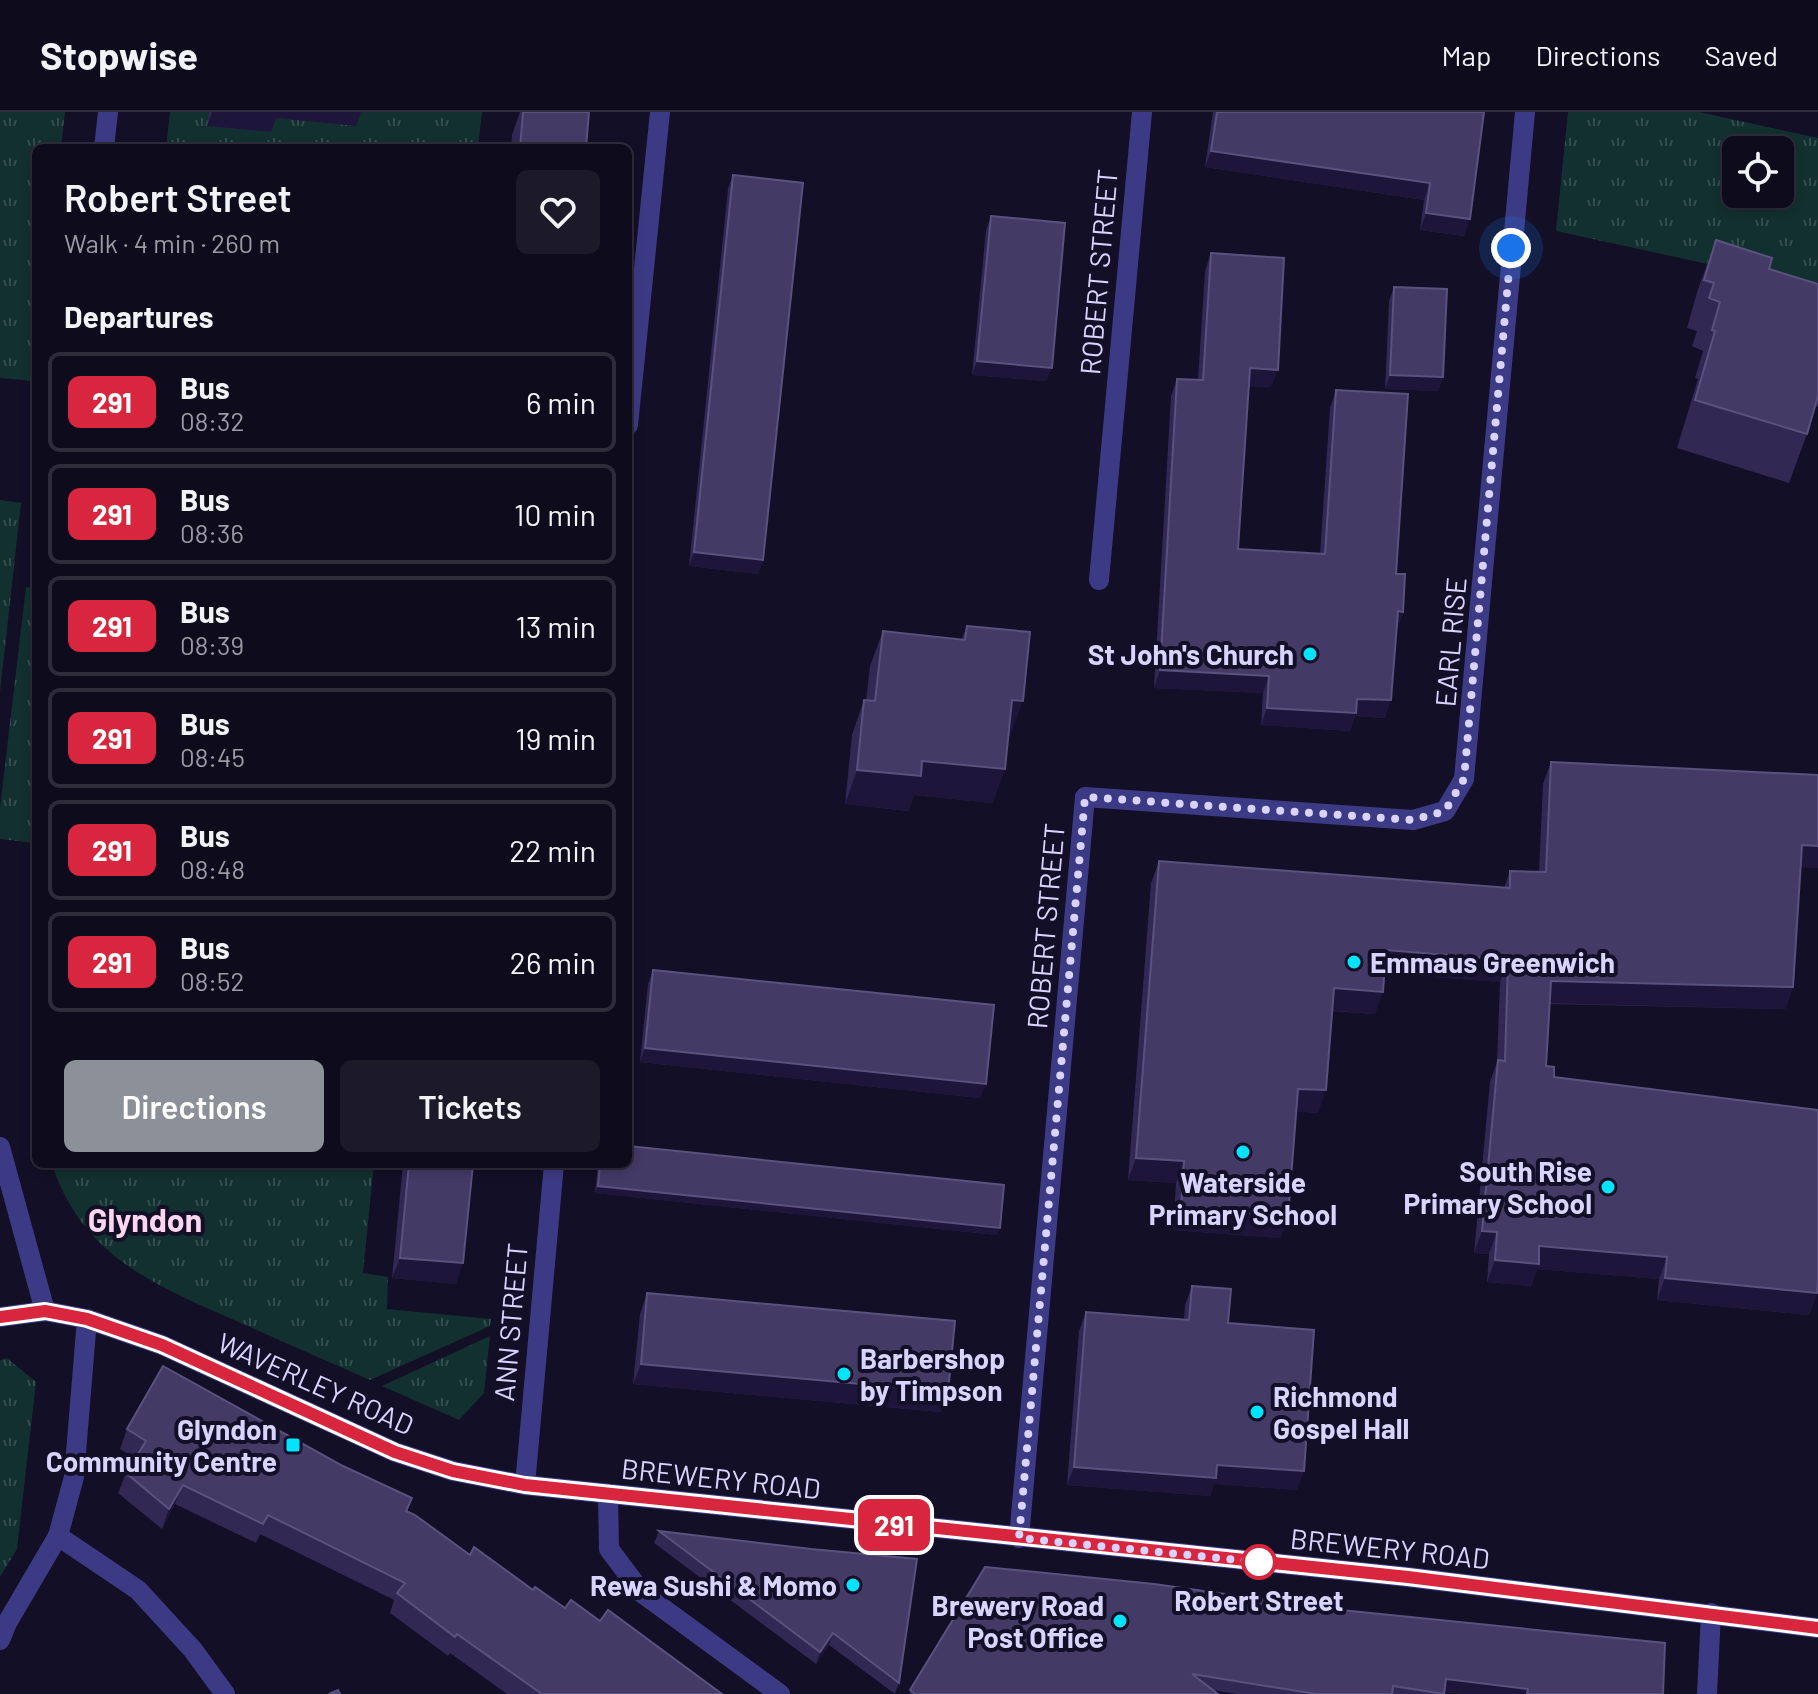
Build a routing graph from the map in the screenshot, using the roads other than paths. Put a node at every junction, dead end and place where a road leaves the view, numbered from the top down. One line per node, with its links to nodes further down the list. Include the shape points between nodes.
1 (108, 112): 5 (street)
2 (660, 112): 6 (street)
3 (1142, 112): 7 (street, ROBERT STREET)
4 (1525, 112): 8 (street, EARL RISE, via 1468,750 1464,779 1445,811 1413,820)
5 (104, 144)
6 (632, 386)
7 (1099, 580)
8 (1085, 797): 17 (street, ROBERT STREET)
9 (0, 1147): 11 (street)
10 (554, 1168): 14 (street, ANN STREET)
11 (45, 1311): 12 (street, WAVERLEY ROAD); 13 (street, WAVERLEY ROAD)
12 (0, 1317)
13 (87, 1319): 14 (street, WAVERLEY ROAD, via 162,1345 395,1452 453,1471); 16 (street, via 74,1477)
14 (525, 1485): 15 (street, BREWERY ROAD)
15 (608, 1494): 17 (street, BREWERY ROAD); 22 (street, via 609,1549 642,1593)
16 (58, 1536): 20 (street); 21 (street, via 138,1590)
17 (1019, 1538): 18 (street, BREWERY ROAD)
18 (1711, 1613): 19 (street, BREWERY ROAD); 23 (street)
19 (1818, 1628)
20 (0, 1640)
21 (225, 1694)
22 (780, 1694)
23 (1707, 1694)

